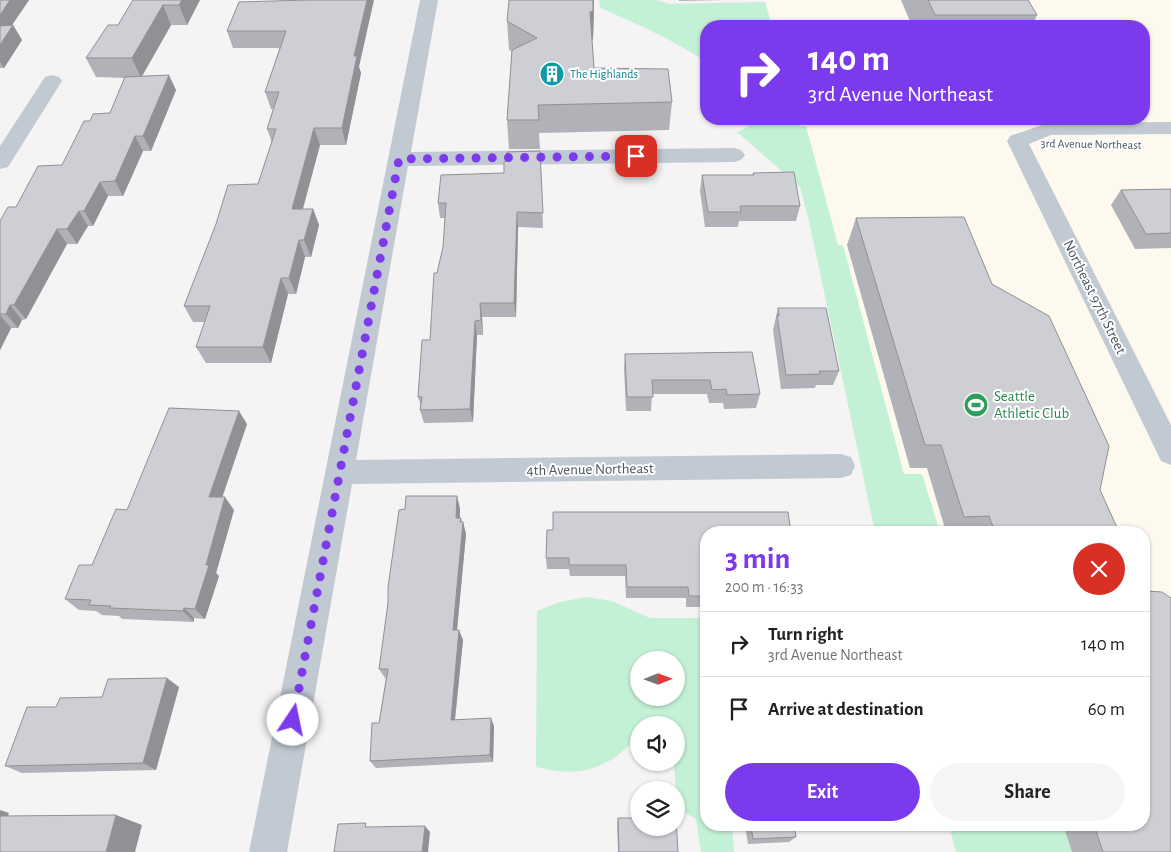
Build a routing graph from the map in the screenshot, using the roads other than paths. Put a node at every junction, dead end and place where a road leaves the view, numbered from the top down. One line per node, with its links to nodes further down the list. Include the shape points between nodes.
1 (429, 0): 7 (street)
2 (52, 81): 8 (street)
3 (1171, 128): 4 (street, 3rd Avenue Northeast, via 1048,129)
4 (1018, 141): 5 (street, 3rd Avenue Northeast, via 1056,146); 9 (street, Northeast 97th Street)
5 (1171, 144)
6 (734, 154): 7 (street)
7 (399, 159): 11 (street)
8 (0, 162)
9 (1171, 453)
10 (841, 466): 11 (street, 4th Avenue Northeast)
11 (340, 472): 12 (street)
12 (268, 852)

